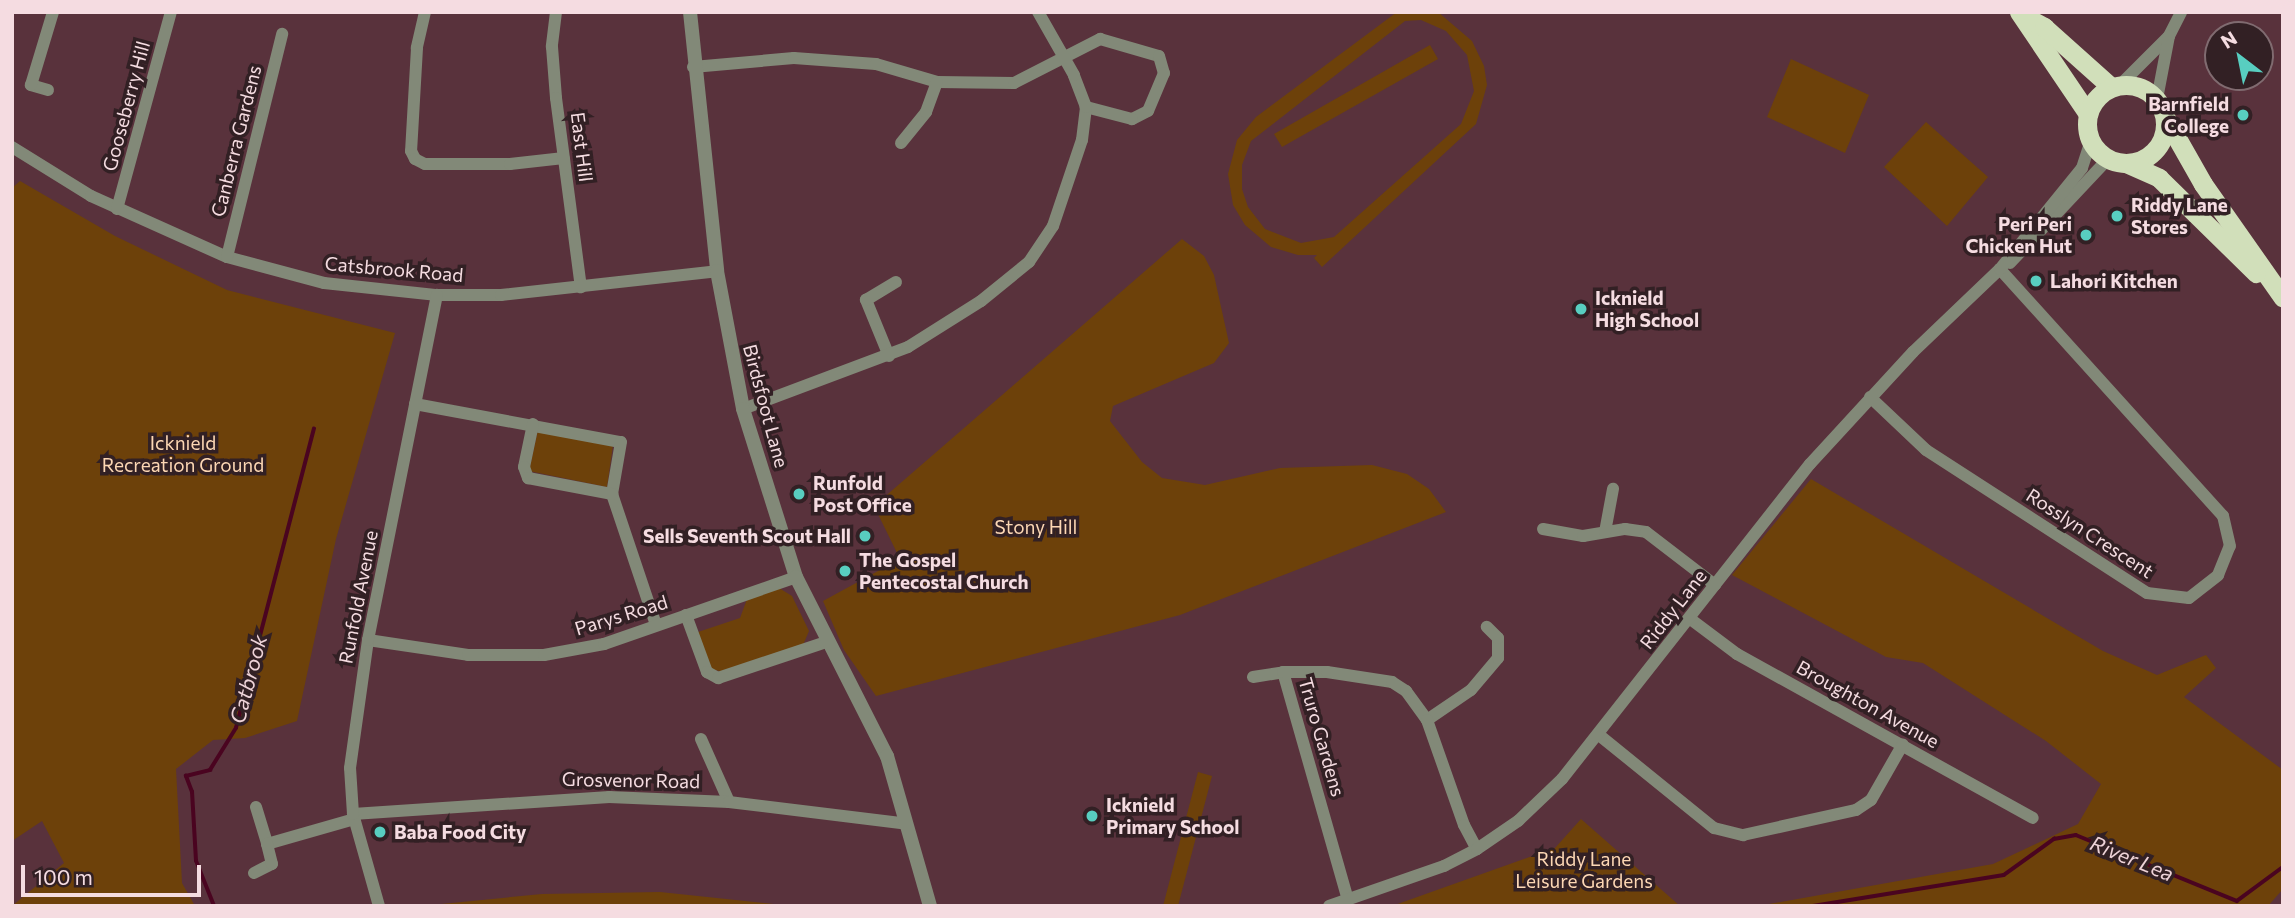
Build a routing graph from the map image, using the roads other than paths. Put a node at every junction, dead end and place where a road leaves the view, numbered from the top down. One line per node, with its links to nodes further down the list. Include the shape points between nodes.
1 (52, 12): 15 (street, via 31,85)
2 (171, 12): 24 (street, Gooseberry Hill)
3 (425, 12): 22 (street, via 417,48 411,150 415,159 425,164 510,164)
4 (556, 12): 22 (street, East Hill, via 552,47)
5 (690, 12): 12 (street, Birdsfoot Lane)
6 (1038, 12): 11 (street)
7 (2181, 12): 10 (street)
8 (2020, 13): 14 (highway); 18 (highway)
9 (282, 34): 25 (street, Canberra Gardens)
10 (2169, 36): 14 (street); 17 (street)
11 (1062, 58): 13 (street, via 1014,83); 16 (street); 16 (street, via 1101,39 1159,56 1164,73 1148,111 1132,119)
12 (693, 67): 13 (street, via 794,58 876,64); 27 (street, Birdsfoot Lane)
13 (937, 82): 20 (street, via 926,112)
14 (2116, 86): 17 (highway, via 2143,88); 18 (highway, via 2093,103)
15 (48, 90)
16 (1086, 107): 32 (street, via 1082,140 1054,226 1029,262 981,301)
17 (2161, 108): 23 (highway, via 2156,149); 31 (highway, via 2203,184)
18 (2088, 114): 19 (highway)
19 (2091, 141): 23 (highway); 26 (street, Riddy Lane, via 2090,156 2082,168)
20 (901, 143)
21 (12, 147): 24 (street, Catsbrook Road)
22 (564, 158): 29 (street, East Hill)
23 (2116, 161): 26 (street, Riddy Lane); 31 (highway, via 2159,177)
24 (117, 209): 25 (street, Catsbrook Road)
25 (227, 257): 30 (street, Catsbrook Road, via 324,283)
26 (2000, 269): 33 (street, Riddy Lane); 33 (street, Rosslyn Crescent, via 2223,516 2230,545 2218,575 2189,598 2147,593 1926,450)
27 (717, 271): 29 (street, Catsbrook Road); 35 (street, Birdsfoot Lane)
28 (896, 282): 32 (street, via 866,300)
29 (581, 287): 30 (street, Catsbrook Road)
30 (438, 295): 34 (street, Runfold Avenue)
31 (2283, 298)
32 (889, 356): 35 (street)
33 (1870, 397): 42 (street, Riddy Lane, via 1810,464)
34 (415, 404): 36 (street); 47 (street, Runfold Avenue)
35 (743, 409): 41 (street, Birdsfoot Lane)
36 (533, 424): 38 (street, via 524,467 528,478); 38 (street, via 621,442)
37 (1612, 489): 40 (street)
38 (612, 494): 45 (street)
39 (1543, 529): 40 (street, via 1583,536)
40 (1605, 532): 42 (street, via 1646,532)
41 (796, 577): 43 (street, Parys Road); 48 (street, Birdsfoot Lane)
42 (1715, 585): 44 (street, Riddy Lane)
43 (687, 615): 45 (street, Parys Road); 48 (street, via 707,672 719,678)
44 (1689, 618): 52 (street, Riddy Lane); 54 (street, Broughton Avenue, via 1737,654)
45 (656, 625): 47 (street, Parys Road, via 604,644 544,655 468,655)
46 (1487, 627): 51 (street, via 1498,638 1498,658 1471,690)
47 (368, 640): 57 (street, Runfold Avenue, via 350,768)
48 (826, 642): 59 (street, Birdsfoot Lane, via 878,733)
49 (1283, 672): 50 (street); 51 (street, Truro Gardens, via 1327,672 1392,682 1417,702); 63 (street, Truro Gardens)
50 (1253, 677)
51 (1427, 720): 61 (street, Truro Gardens)
52 (1599, 735): 54 (street, via 1714,828 1743,835 1856,810 1871,800); 61 (street, Riddy Lane, via 1518,821)
53 (701, 739): 55 (street)
54 (1903, 744): 58 (street, Broughton Avenue)
55 (729, 802): 57 (street, Grosvenor Road, via 544,798); 59 (street, Grosvenor Road)
56 (256, 807): 60 (street)
57 (354, 816): 60 (street, Grosvenor Road); 64 (street, Runfold Avenue)
58 (2033, 818)
59 (907, 824): 65 (street, Birdsfoot Lane)
60 (267, 844): 62 (street, via 272,863)
61 (1477, 849): 63 (street, Riddy Lane, via 1444,866)
62 (254, 873)
63 (1348, 900): 66 (street, Riddy Lane)
64 (379, 906)
65 (930, 906)
66 (1329, 906)

